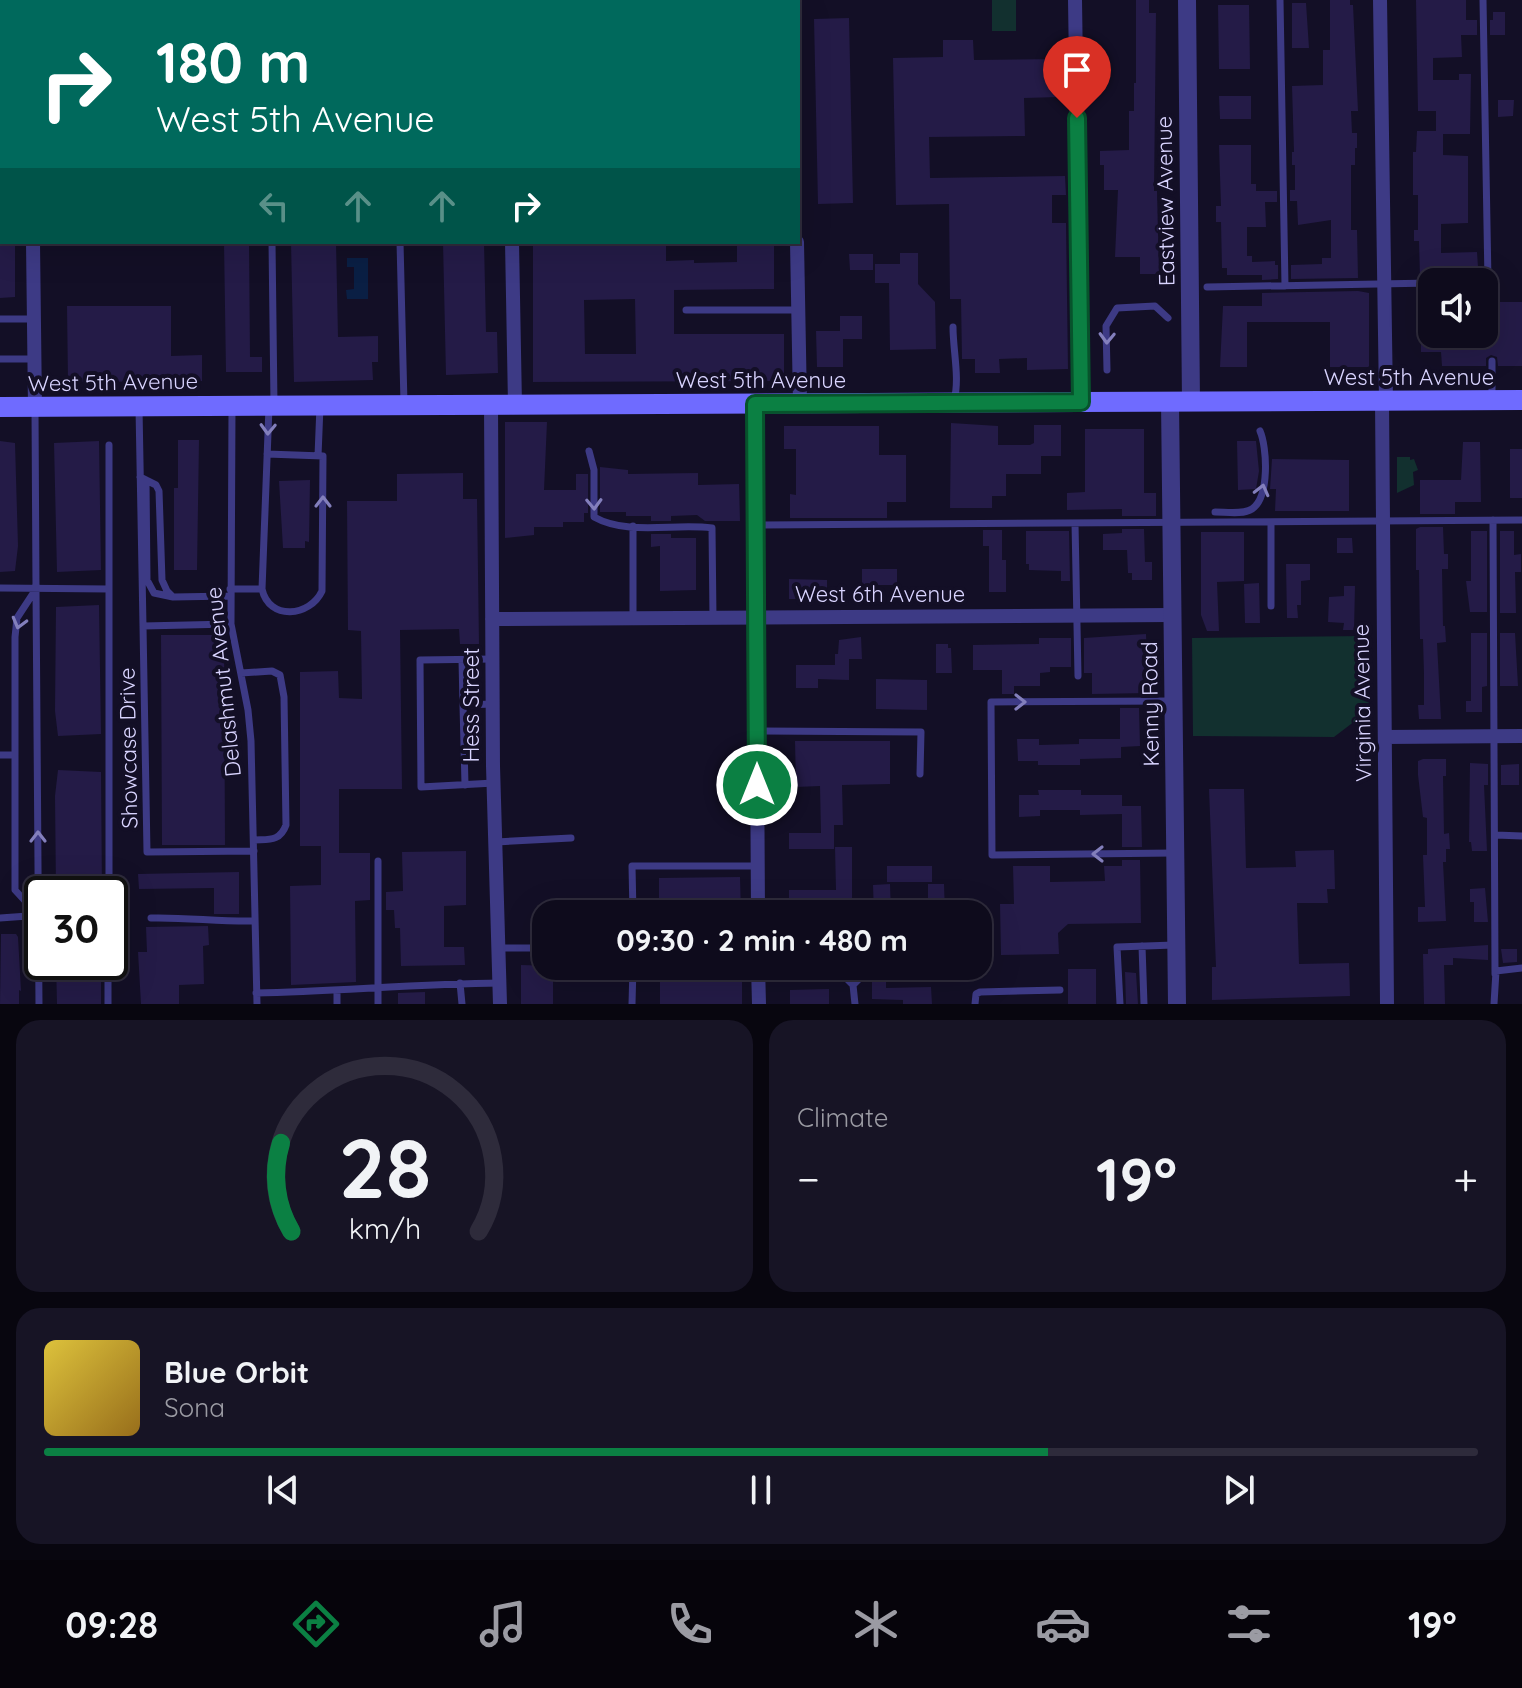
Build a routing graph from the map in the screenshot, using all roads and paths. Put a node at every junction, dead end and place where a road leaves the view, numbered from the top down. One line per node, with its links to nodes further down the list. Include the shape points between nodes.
1 (1075, 0): 29 (street)
2 (1187, 0): 30 (street, Eastview Avenue)
3 (1280, 0): 14 (lane)
4 (1380, 0): 13 (street, Virginia Avenue)
5 (1483, 0): 11 (lane)
6 (33, 244): 20 (street)
7 (272, 244): 35 (lane)
8 (400, 244): 37 (lane)
9 (512, 244): 39 (street)
10 (797, 244): 17 (street)
11 (1488, 268)
12 (1418, 284): 13 (lane)
13 (1384, 285): 14 (lane); 28 (street, Virginia Avenue)
14 (1285, 286): 15 (lane)
15 (1207, 287)
16 (686, 310): 17 (lane)
17 (798, 310): 33 (street)
18 (1168, 318): 25 (lane, one-way to 25, via 1155,306 1117,308 1106,326)
19 (0, 319): 20 (lane)
20 (34, 319): 23 (street)
21 (953, 327): 31 (lane, via 958,387)
22 (0, 359): 23 (lane)
23 (35, 359): 42 (street)
24 (1492, 361): 26 (lane)
25 (1107, 370)
26 (1492, 400): 27 (main road, West 5th Avenue); 28 (main road, West 5th Avenue)
27 (1522, 400)
28 (1384, 401): 30 (main road, West 5th Avenue); 53 (street, Virginia Avenue)
29 (1081, 402): 30 (main road, West 5th Avenue); 31 (main road, West 5th Avenue)
30 (1180, 402): 55 (street, Kenny Road)
31 (953, 403): 33 (main road, West 5th Avenue)
32 (755, 404): 33 (main road, West 5th Avenue); 39 (main road, West 5th Avenue); 56 (street)
33 (800, 404)
34 (232, 405): 35 (main road, West 5th Avenue); 40 (main road, West 5th Avenue); 62 (lane, Delashmut Avenue)
35 (271, 405): 36 (main road, West 5th Avenue); 46 (lane, one-way to 46)
36 (320, 405): 37 (main road, West 5th Avenue); 47 (lane)
37 (404, 405): 38 (main road, West 5th Avenue)
38 (491, 405): 39 (main road, West 5th Avenue); 70 (street, Hess Street)
39 (515, 405)
40 (139, 406): 42 (main road, West 5th Avenue); 48 (lane)
41 (0, 407): 42 (main road, West 5th Avenue)
42 (35, 407): 59 (lane)
43 (1260, 431): 49 (lane, one-way to 43, via 1243,512 1258,503 1265,484 1265,441)
44 (109, 445): 60 (lane)
45 (589, 451): 57 (lane, one-way to 57, via 594,517 608,525)
46 (267, 454): 47 (lane); 61 (lane)
47 (318, 456): 61 (lane, one-way to 47, via 264,598 283,612 294,612 322,591 323,456)
48 (143, 479): 63 (lane, via 159,491 162,580); 63 (lane, via 147,580 154,593); 72 (lane)
49 (1215, 512)
50 (1493, 520): 51 (lane); 53 (lane); 81 (lane)
51 (1522, 520)
52 (1271, 522): 53 (lane); 55 (lane); 64 (lane)
53 (1383, 522): 83 (street, Virginia Avenue)
54 (1075, 523): 55 (lane); 56 (lane); 65 (lane)
55 (1172, 523): 66 (street, Kenny Road)
56 (757, 525): 69 (street)
57 (633, 526): 67 (lane); 68 (lane, via 712,528)
58 (0, 588): 59 (lane)
59 (36, 589): 60 (lane); 85 (lane, one-way to 85, via 17,618); 98 (lane, one-way to 59)
60 (109, 589): 99 (lane)
61 (262, 589): 62 (lane)
62 (230, 592): 63 (lane); 71 (lane, Delashmut Avenue)
63 (173, 597)
64 (1271, 606)
65 (1077, 615): 66 (street, West 6th Avenue); 69 (street, West 6th Avenue); 76 (lane)
66 (1172, 615): 77 (street, Kenny Road)
67 (633, 618): 68 (street, West 6th Avenue); 70 (street, West 6th Avenue)
68 (713, 618): 69 (street, West 6th Avenue)
69 (758, 618): 80 (street)
70 (492, 619): 73 (street, Hess Street)
71 (231, 624): 72 (lane); 75 (lane, Delashmut Avenue)
72 (143, 626): 94 (lane, Showcase Drive, via 147,852)
73 (493, 659): 74 (lane); 78 (street, Hess Street)
74 (462, 660): 79 (lane); 88 (lane, via 420,660 421,787)
75 (241, 673): 92 (lane, Delashmut Avenue, via 251,741); 92 (lane, via 280,675 284,697 286,825 277,838)
76 (1078, 676)
77 (1174, 701): 95 (street, Kenny Road); 95 (lane, one-way to 77, via 992,855 991,702)
78 (493, 704): 79 (lane); 87 (street, Hess Street)
79 (463, 705): 88 (lane)
80 (757, 731): 86 (lane, via 921,732); 97 (street)
81 (1494, 736): 82 (street); 83 (street); 89 (lane)
82 (1522, 736)
83 (1385, 737): 140 (street, Virginia Avenue)
84 (0, 755): 85 (lane)
85 (15, 755): 100 (lane, via 15,890)
86 (920, 774)
87 (494, 783): 88 (lane); 93 (street, Hess Street)
88 (465, 785)
89 (1496, 835): 90 (lane); 112 (lane)
90 (1522, 836)
91 (571, 838): 93 (lane)
92 (254, 840): 94 (lane, Delashmut Avenue)
93 (496, 842): 109 (street, Hess Street)
94 (254, 851): 106 (lane, Delashmut Avenue)
95 (1176, 853): 107 (street, Kenny Road)
96 (378, 861): 122 (lane)
97 (757, 866): 101 (lane, via 632,866); 102 (street)
98 (40, 876)
99 (109, 876)
100 (24, 899)
101 (633, 900)
102 (758, 900)
103 (24, 916): 104 (lane)
104 (0, 918)
105 (151, 918): 106 (lane)
106 (255, 921): 125 (lane, Delashmut Avenue)
107 (1177, 945): 108 (lane); 139 (street, Kenny Road)
108 (1142, 946): 137 (lane, via 1117,947); 138 (lane)
109 (499, 948): 110 (lane); 120 (street, Hess Street)
110 (532, 948)
111 (1522, 968): 112 (lane)
112 (1495, 974): 141 (lane)
113 (39, 980): 126 (lane)
114 (108, 980): 127 (lane)
115 (633, 980): 133 (lane)
116 (758, 980): 134 (street)
117 (848, 980): 121 (lane)
118 (858, 980): 121 (lane)
119 (460, 983): 120 (lane); 122 (lane); 131 (lane)
120 (500, 983): 132 (street, Hess Street)
121 (853, 985): 135 (lane)
122 (378, 987): 123 (lane); 130 (lane)
123 (337, 990): 125 (lane); 129 (lane)
124 (1060, 990): 136 (lane, via 980,992)
125 (256, 993): 128 (lane, Delashmut Avenue)
126 (39, 1004)
127 (108, 1004)
128 (257, 1004)
129 (337, 1004)
130 (378, 1004)
131 (462, 1004)
132 (500, 1004)
133 (632, 1004)
134 (759, 1004)
135 (855, 1004)
136 (975, 1004)
137 (1120, 1004)
138 (1144, 1004)
139 (1177, 1004)
140 (1387, 1004)
141 (1494, 1004)

